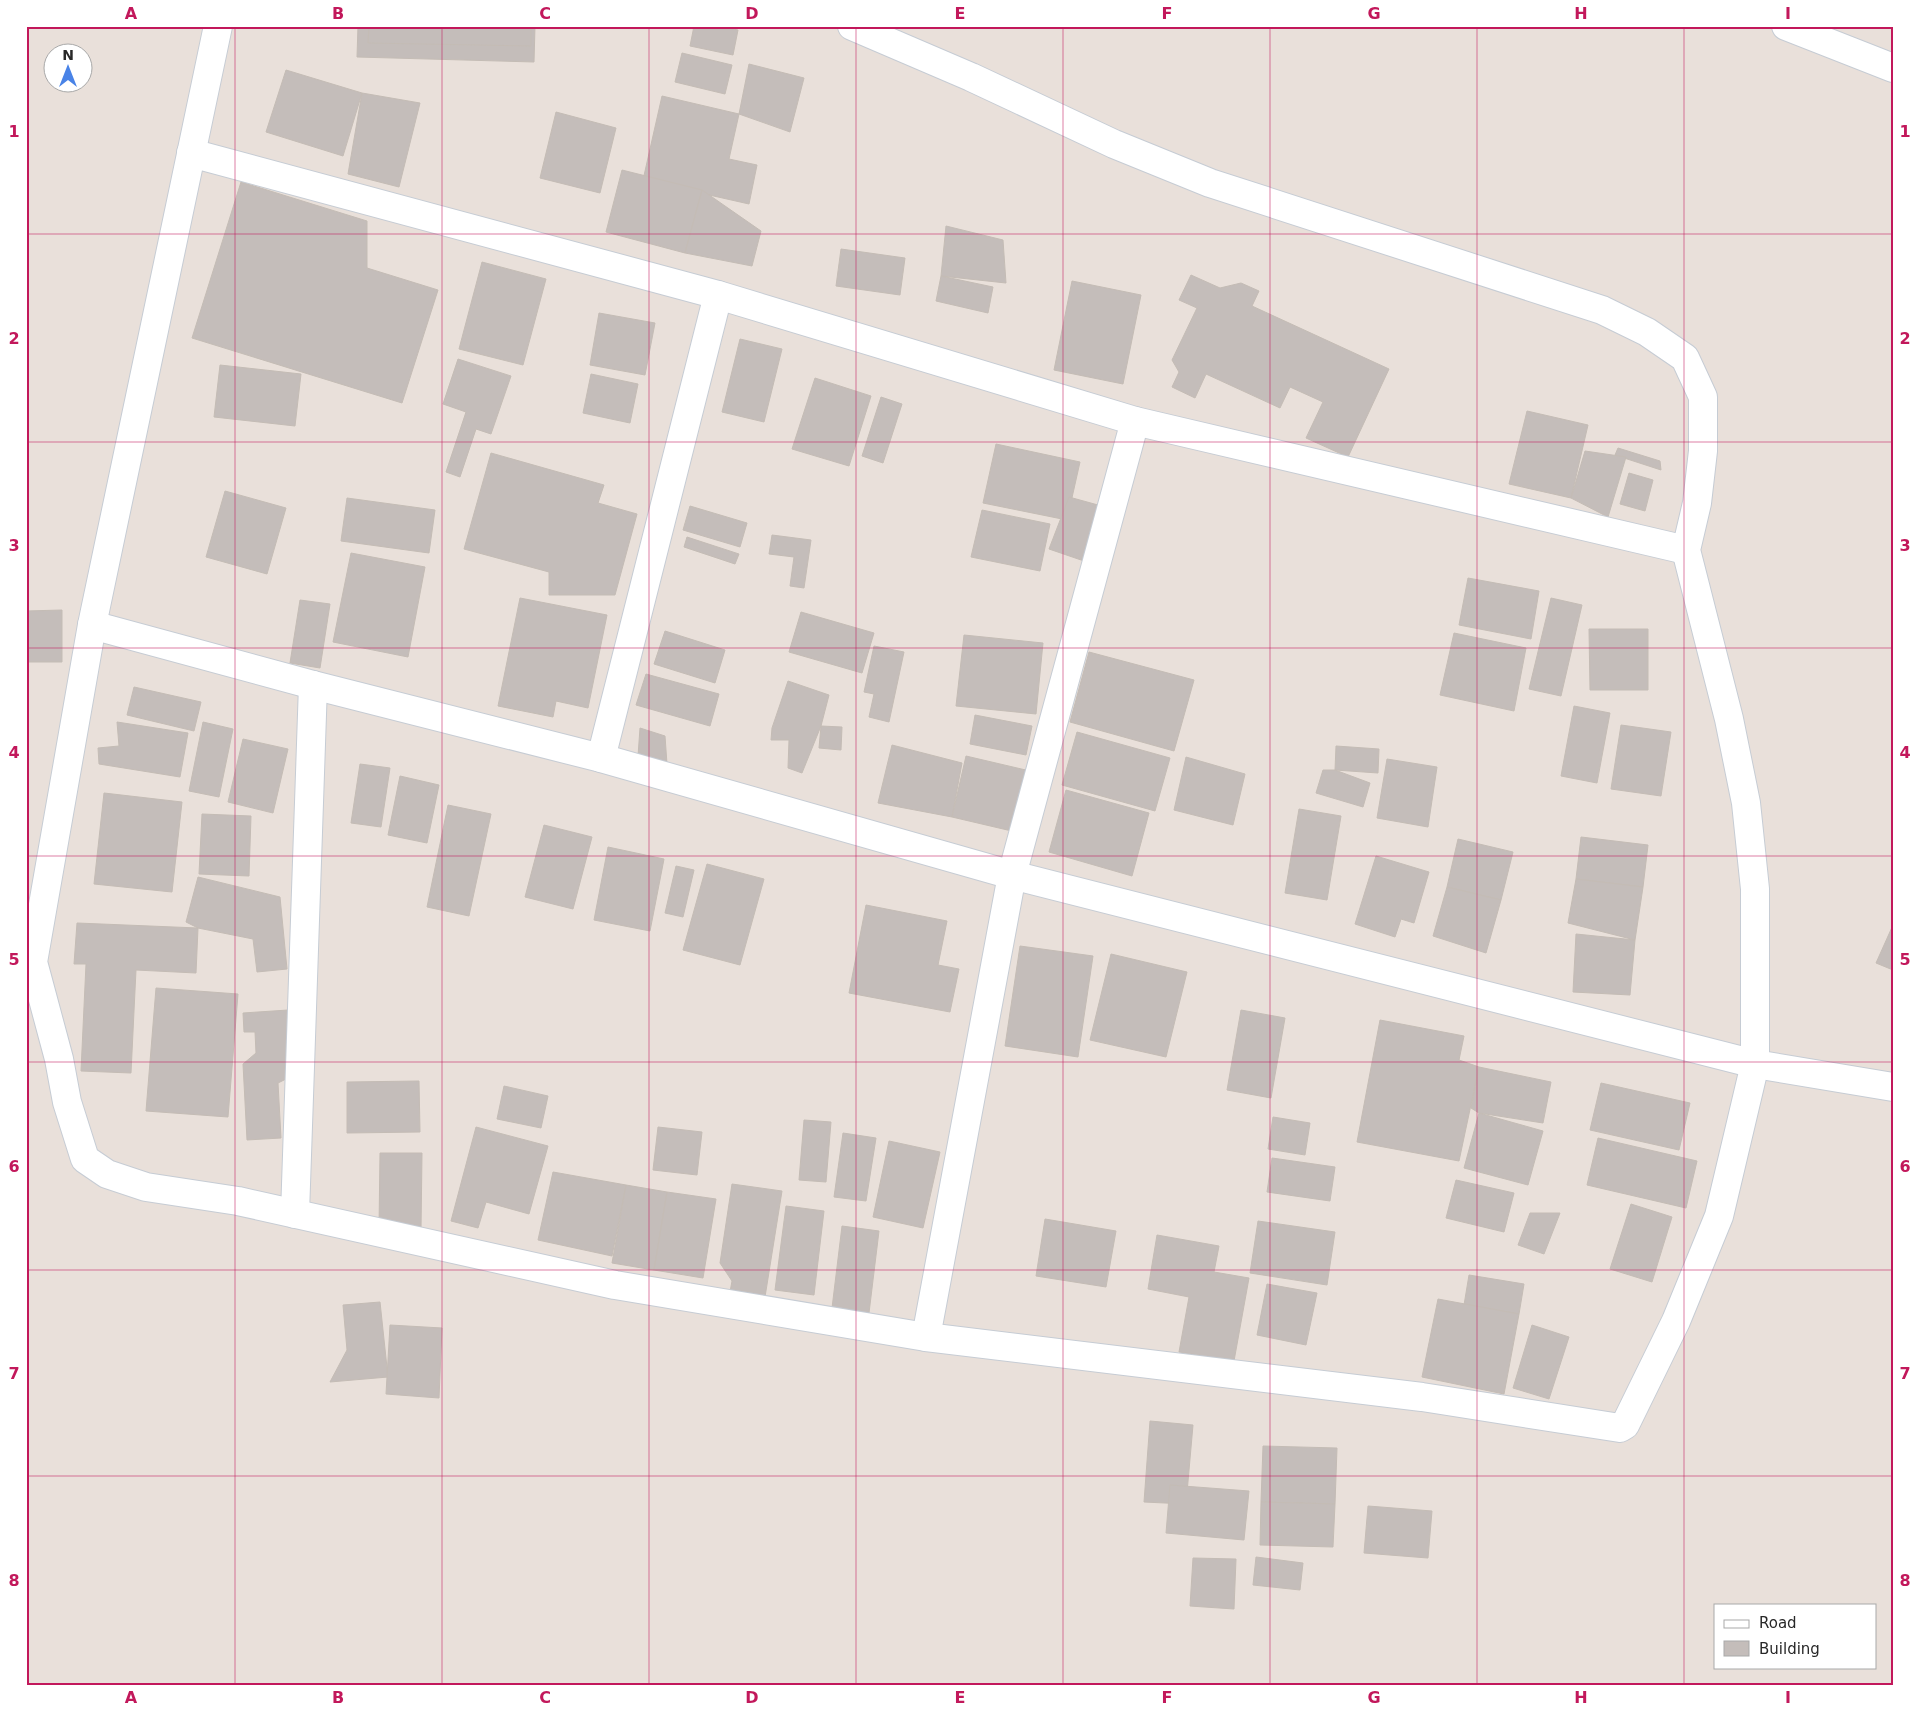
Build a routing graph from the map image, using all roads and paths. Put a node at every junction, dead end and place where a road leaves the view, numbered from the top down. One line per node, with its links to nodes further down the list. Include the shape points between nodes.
1 (218, 26): 5 (street)
2 (852, 26): 8 (street, via 1114,144 1210,183 1517,281 1602,310 1647,332 1685,358 1703,398 1703,451 1697,503)
3 (1786, 26): 4 (street)
4 (1893, 68)
5 (191, 153): 6 (street); 9 (street)
6 (718, 295): 7 (street); 11 (street)
7 (1135, 421): 8 (street); 12 (street)
8 (1686, 550): 14 (street, via 1729,719 1746,803 1755,889)
9 (92, 625): 10 (street); 13 (street)
10 (313, 685): 11 (street); 16 (street)
11 (601, 758): 12 (street)
12 (1012, 875): 14 (street); 17 (street)
13 (30, 962): 16 (street, via 85,1158 107,1174 146,1187 238,1200)
14 (1755, 1064): 15 (street); 17 (street, via 1719,1216 1676,1321 1625,1424 1620,1428 1422,1397)
15 (1893, 1087)
16 (295, 1214): 17 (street, via 614,1285)
17 (926, 1337)

